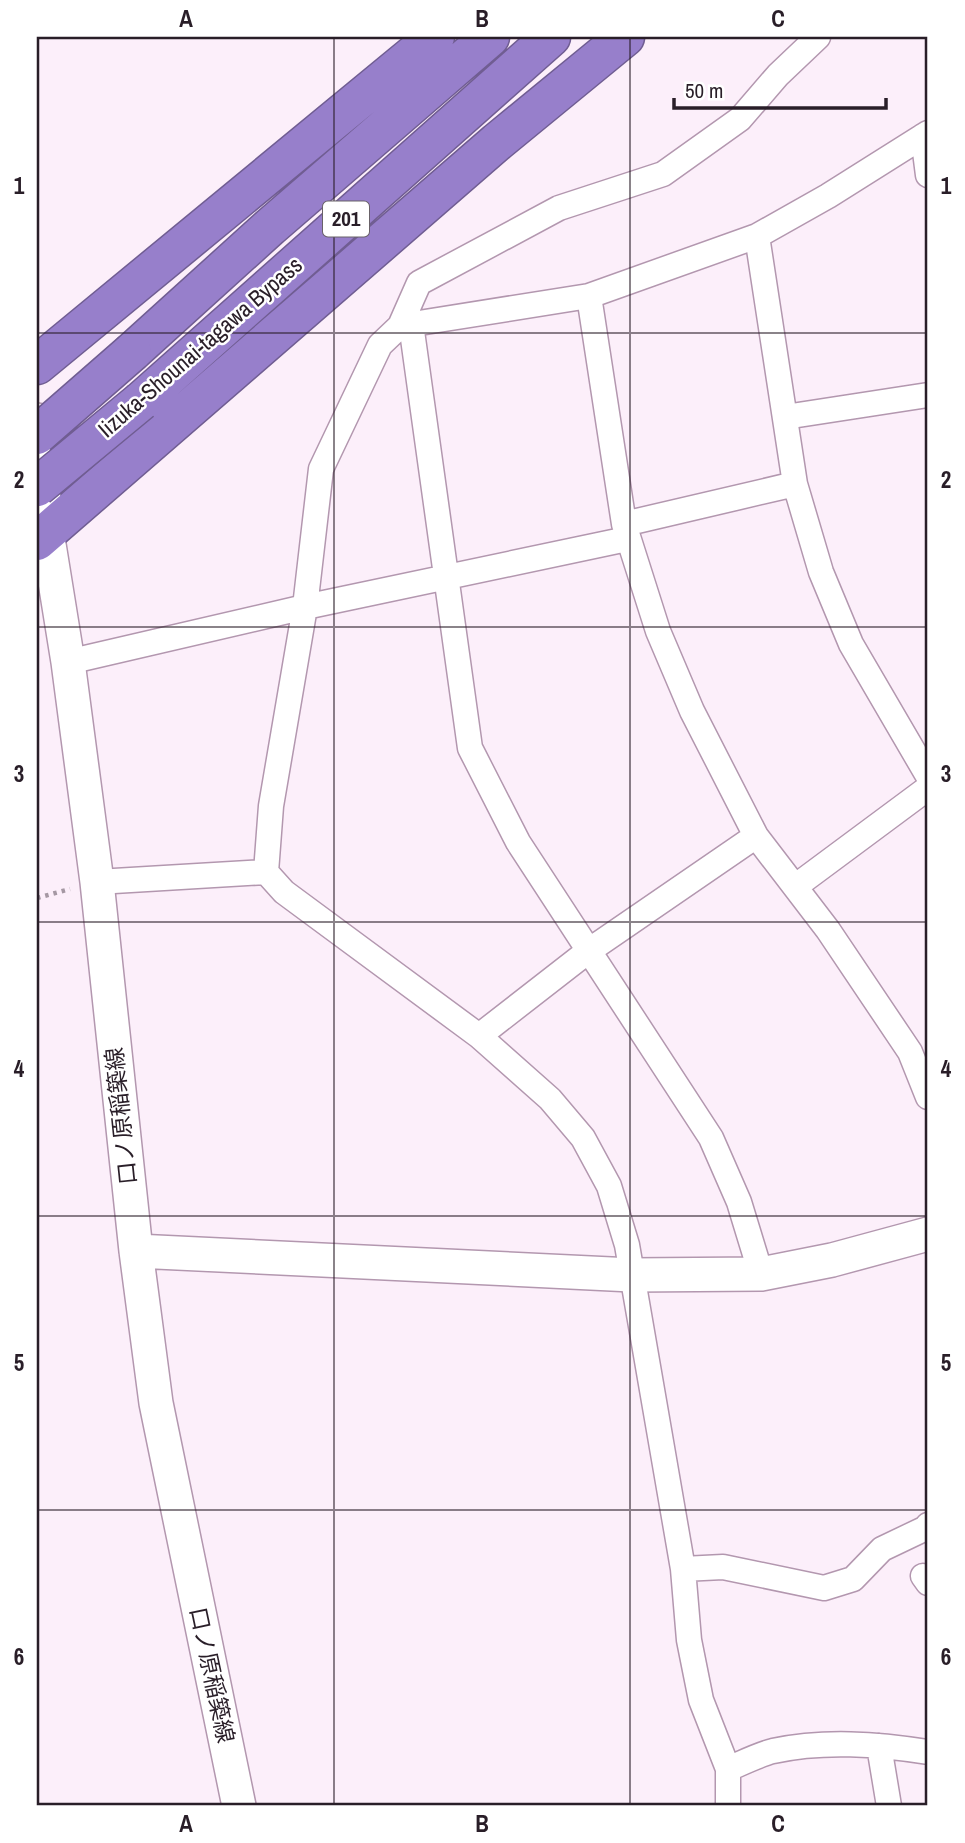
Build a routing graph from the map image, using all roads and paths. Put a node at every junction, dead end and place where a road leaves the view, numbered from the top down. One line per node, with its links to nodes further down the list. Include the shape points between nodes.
1 (435, 37): 11 (highway)
2 (490, 37): 15 (highway, Iizuka-Shounai-tagawa Bypass / 201, bridge)
3 (551, 37): 17 (highway, Iizuka-Shounai-tagawa Bypass / 201, bridge, via 141,401)
4 (625, 37): 19 (highway, via 497,142)
5 (818, 37): 10 (street, via 740,119 663,174 559,208 419,283)
6 (925, 135): 7 (street); 8 (street)
7 (928, 175)
8 (757, 236): 9 (street); 13 (street)
9 (589, 296): 10 (street); 18 (street)
10 (405, 325): 20 (street); 21 (street, via 380,345 321,469)
11 (37, 365)
12 (928, 395): 13 (street)
13 (785, 416): 16 (street)
14 (37, 420): 19 (main road, 口ノ原稲築線)
15 (37, 435)
16 (795, 484): 18 (street); 23 (street, via 821,572 851,644)
17 (37, 487)
18 (625, 531): 20 (street); 25 (street, via 658,631 692,711)
19 (42, 537): 22 (main road, 口ノ原稲築線)
20 (447, 576): 21 (street); 29 (street, via 470,748 518,842)
21 (304, 607): 22 (street); 26 (street, via 271,806)
22 (68, 662): 27 (main road, 口ノ原稲築線)
23 (928, 776)
24 (928, 788): 28 (street)
25 (755, 836): 28 (street); 29 (street)
26 (266, 872): 27 (street); 30 (street, via 284,892)
27 (97, 882): 33 (main road, 口ノ原稲築線)
28 (796, 886): 31 (street, via 909,1052)
29 (587, 951): 30 (street); 34 (street, via 711,1138 739,1202)
30 (479, 1036): 35 (street, via 550,1099 583,1138 609,1186 628,1245)
31 (928, 1097)
32 (928, 1234): 34 (main road)
33 (135, 1251): 35 (main road); 41 (main road, 口ノ原稲築線, via 156,1403)
34 (761, 1274): 35 (main road)
35 (632, 1275): 37 (street)
36 (928, 1525): 37 (street, via 881,1549 853,1579 824,1588 723,1567)
37 (683, 1569): 40 (street, via 689,1640 701,1700)
38 (879, 1746): 39 (street); 40 (street, via 822,1744 771,1752); 43 (street)
39 (928, 1752)
40 (728, 1769): 42 (street)
41 (239, 1806)
42 (728, 1806)
43 (889, 1806)

